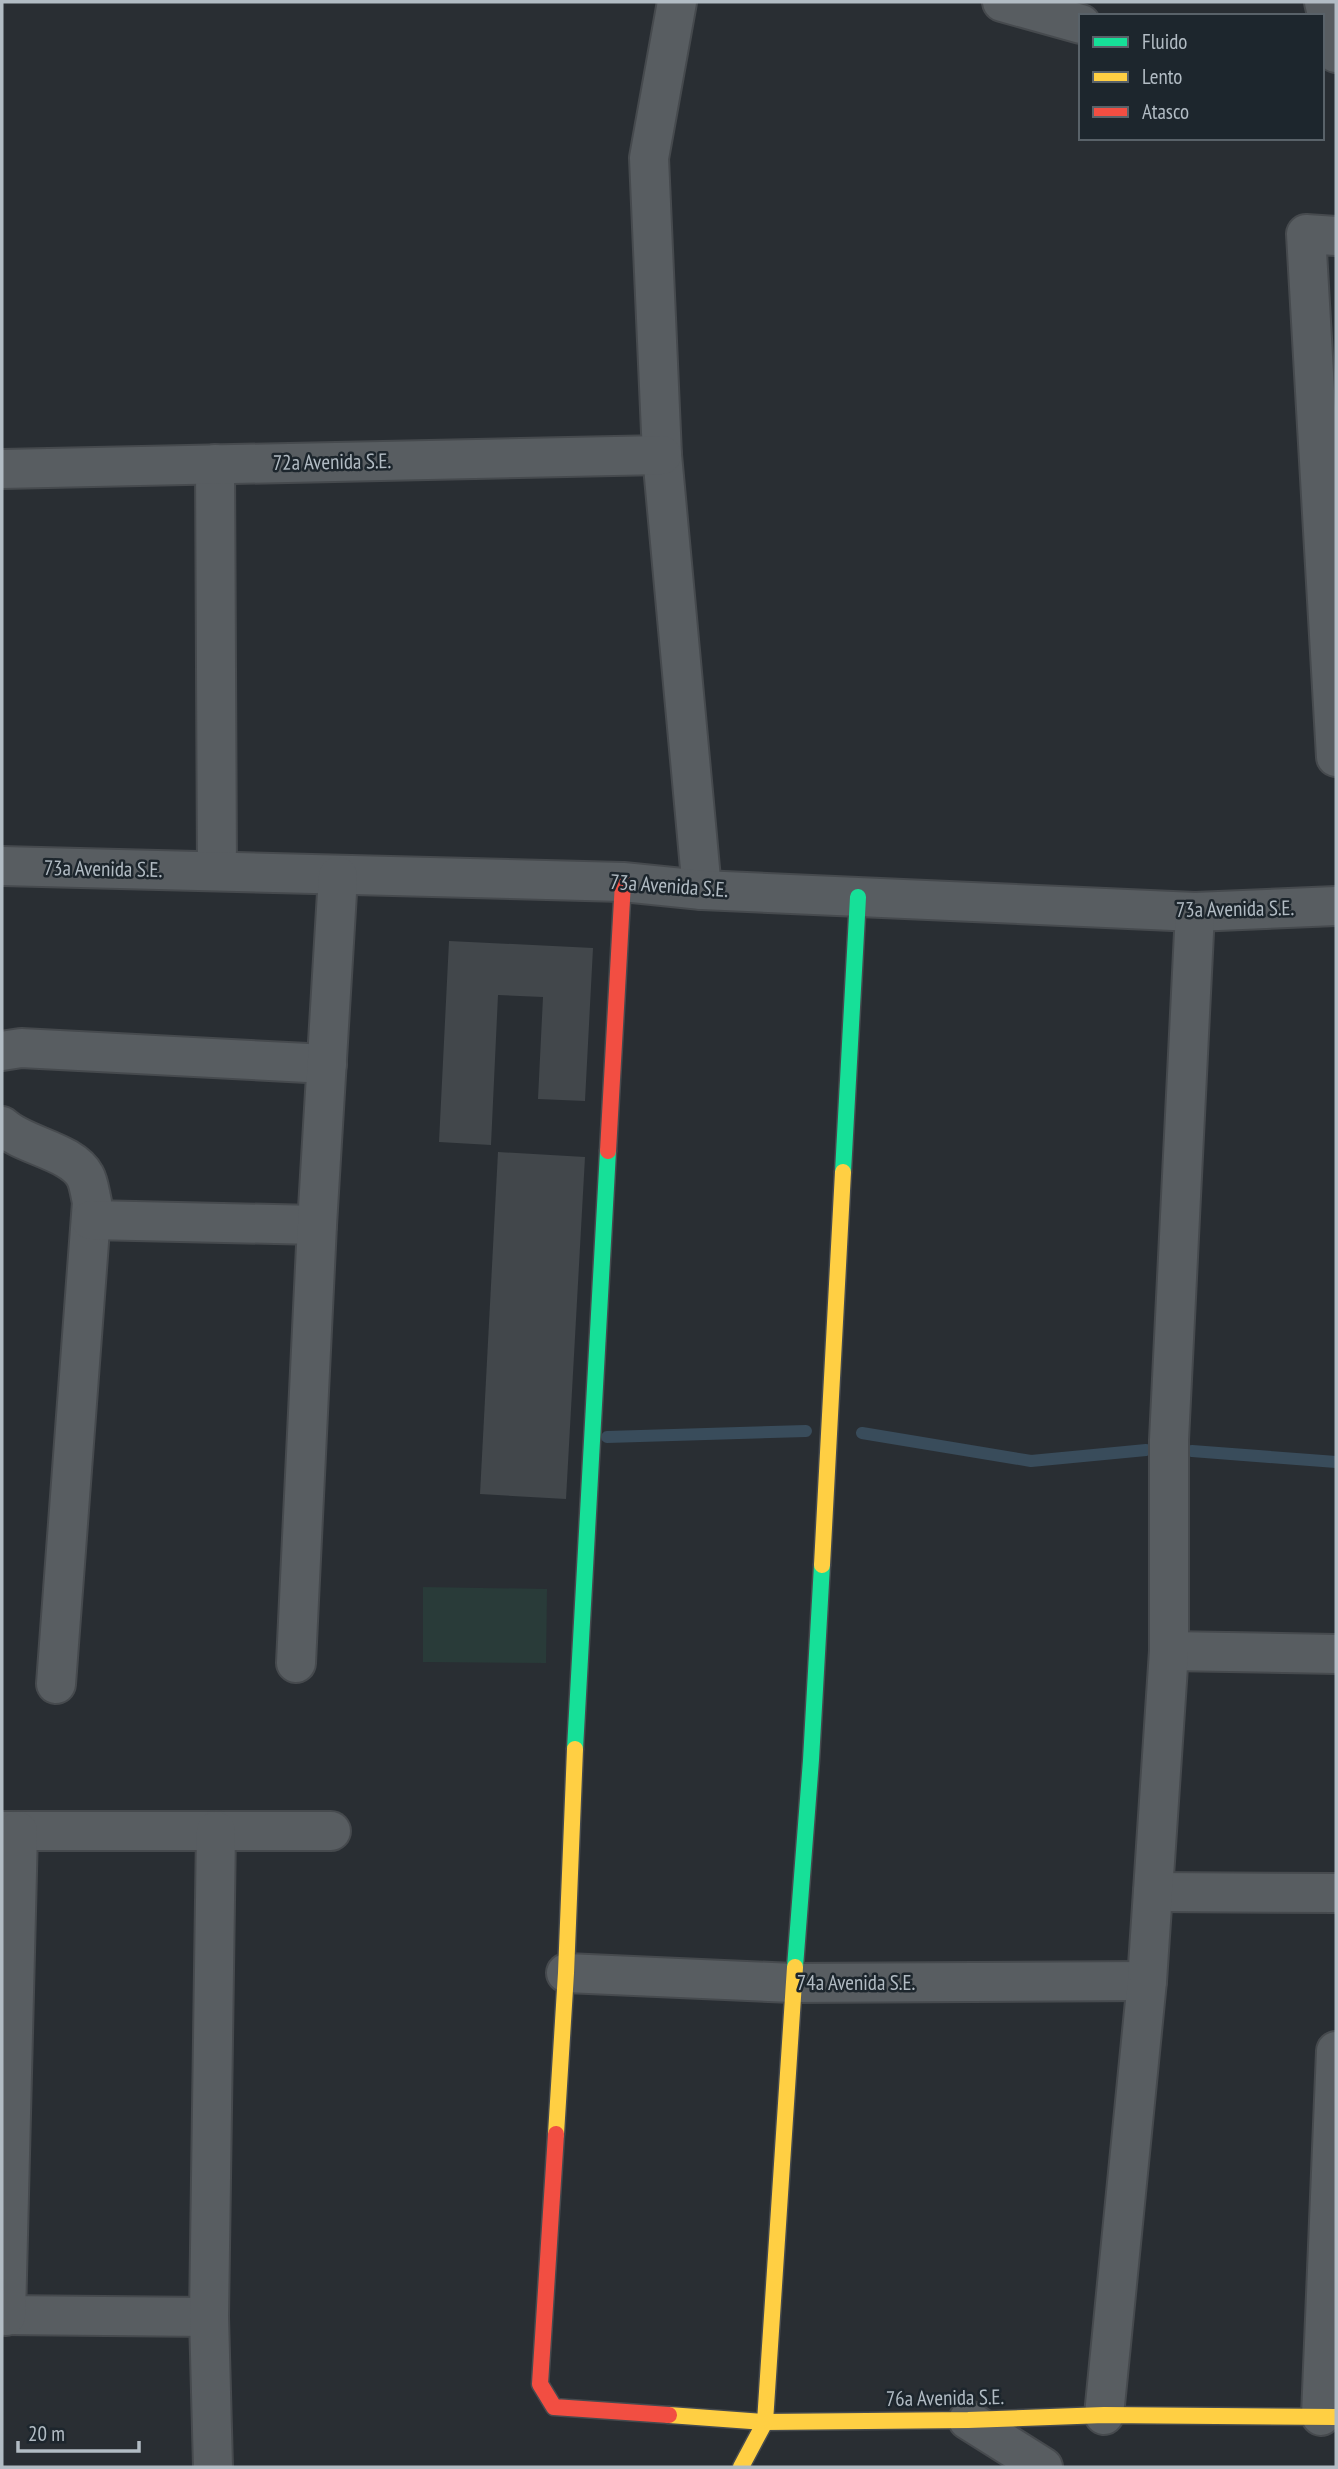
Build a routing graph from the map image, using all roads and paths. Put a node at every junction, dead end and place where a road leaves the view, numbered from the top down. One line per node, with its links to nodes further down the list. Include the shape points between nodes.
1 (677, 2): 8 (street, via 649,159)
2 (1002, 2): 4 (street)
3 (1324, 2): 6 (street)
4 (1039, 7): 5 (street)
5 (1079, 23)
6 (1336, 53)
7 (1321, 235): 11 (street)
8 (662, 454): 9 (street, 72a Avenida S.E.); 16 (street)
9 (215, 464): 10 (street, 72a Avenida S.E.); 13 (street)
10 (2, 469)
11 (1336, 757)
12 (2, 866): 13 (street, 73a Avenida S.E.)
13 (217, 872): 14 (street, 73a Avenida S.E.)
14 (338, 876): 15 (street, 73a Avenida S.E.); 21 (street)
15 (623, 882): 16 (street, 73a Avenida S.E.); 34 (street)
16 (702, 890): 17 (street, 73a Avenida S.E.)
17 (858, 897): 19 (street, 73a Avenida S.E.); 36 (street, via 811,1760)
18 (1336, 906): 19 (street, 73a Avenida S.E.)
19 (1195, 912): 25 (street, via 1170,1440)
20 (2, 1051): 21 (street, via 21,1048)
21 (327, 1064): 24 (street)
22 (2, 1126): 23 (street, via 12,1136 72,1161 85,1175)
23 (91, 1220): 24 (street); 28 (street)
24 (317, 1225): 27 (street)
25 (1169, 1651): 26 (street); 32 (street)
26 (1336, 1654)
27 (296, 1663)
28 (56, 1684)
29 (10, 1831): 30 (street); 38 (street)
30 (216, 1831): 31 (street); 39 (street)
31 (331, 1831)
32 (1153, 1892): 33 (street); 35 (street)
33 (1336, 1893)
34 (566, 1973): 36 (street, 74a Avenida S.E.); 43 (street, 76a Avenida S.E., via 540,2384 554,2407)
35 (1147, 1981): 36 (street, 74a Avenida S.E.); 40 (street)
36 (793, 1983): 43 (street)
37 (1336, 2050): 41 (street)
38 (4, 2316): 39 (street)
39 (209, 2317): 44 (street)
40 (1104, 2415): 41 (street, 76a Avenida S.E.); 42 (street, 76a Avenida S.E.)
41 (1329, 2417)
42 (968, 2420): 43 (street, 76a Avenida S.E.); 46 (street)
43 (765, 2422): 45 (street)
44 (213, 2467)
45 (741, 2467)
46 (1043, 2467)

